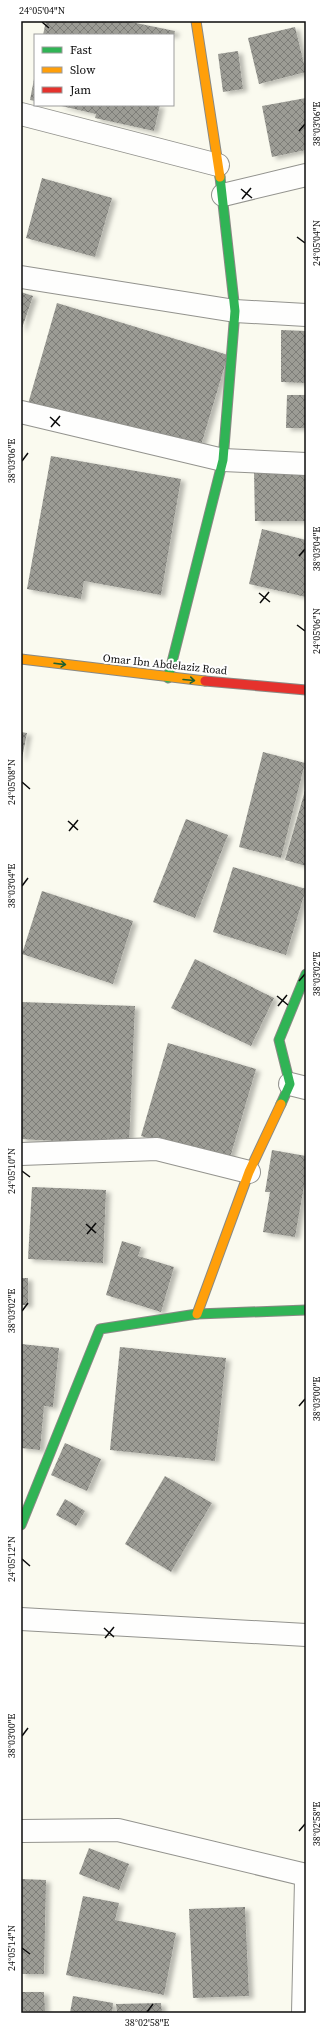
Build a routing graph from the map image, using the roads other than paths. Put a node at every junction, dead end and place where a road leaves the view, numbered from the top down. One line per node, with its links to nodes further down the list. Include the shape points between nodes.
1 (196, 21): 3 (street)
2 (21, 114): 3 (street)
3 (218, 165): 5 (street)
4 (306, 175): 5 (street)
5 (223, 195): 7 (street)
6 (21, 277): 7 (street)
7 (235, 311): 8 (street); 10 (street)
8 (306, 315)
9 (21, 412): 10 (street)
10 (223, 460): 11 (street); 13 (street)
11 (306, 464)
12 (21, 659): 13 (street, Omar Ibn Abdelaziz Road, one-way to 13)
13 (168, 678): 14 (street, Omar Ibn Abdelaziz Road, one-way to 14)
14 (306, 690)
15 (306, 974): 16 (street, via 279,1040)
16 (298, 1086): 18 (street)
17 (21, 1154): 18 (street, via 157,1149)
18 (249, 1172): 20 (street)
19 (306, 1310): 20 (street)
20 (197, 1314): 21 (street, via 100,1328)
21 (21, 1525)
22 (21, 1619): 23 (street)
23 (306, 1635)
24 (21, 1831): 25 (street, via 118,1830)
25 (306, 1875)
26 (306, 1880): 27 (street)
27 (303, 2013)

